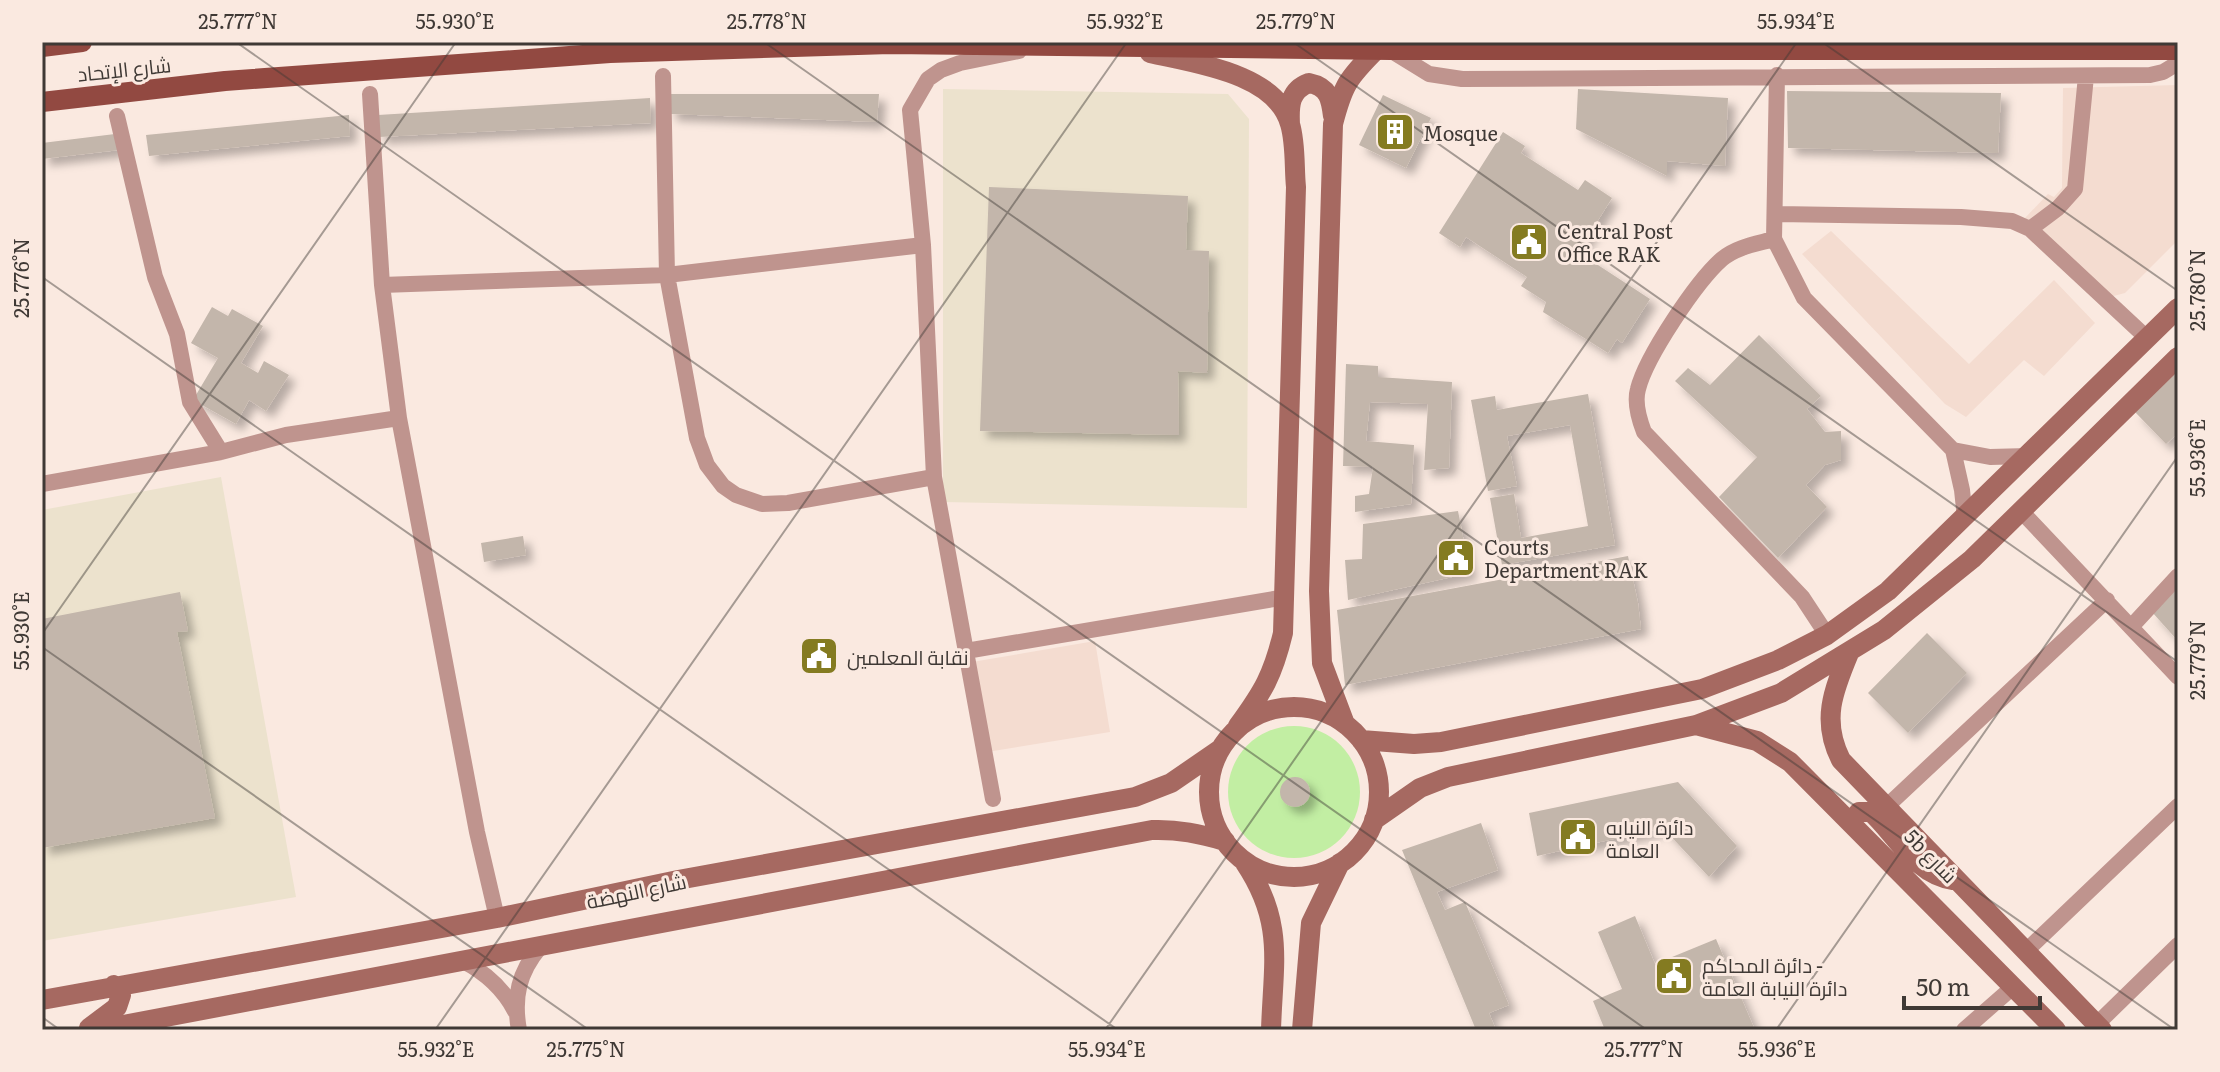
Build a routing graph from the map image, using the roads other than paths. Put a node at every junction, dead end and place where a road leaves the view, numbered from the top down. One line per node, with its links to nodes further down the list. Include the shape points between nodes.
1 (82, 42): 5 (main road, شارع الإتحاد)
2 (677, 42): 9 (main road)
3 (1044, 46): 6 (main road, شارع الإتحاد); 9 (main road, شارع الإتحاد, via 890,44); 22 (street, via 960,63 928,79 910,110)
4 (2030, 46): 7 (main road, شارع الإتحاد); 8 (main road, شارع الإتحاد)
5 (42, 47)
6 (1127, 47): 7 (main road, شارع الإتحاد); 17 (main road, via 1226,71 1257,84)
7 (1383, 50): 11 (street, via 1447,78); 18 (main road, via 1347,80)
8 (2178, 50)
9 (610, 53): 15 (main road, شارع الإتحاد, via 225,81)
10 (2178, 63): 13 (street, via 2156,74)
11 (1777, 75): 13 (street); 19 (street)
12 (663, 76): 23 (street)
13 (2086, 76): 20 (street, via 2075,189)
14 (370, 94): 24 (street)
15 (42, 102)
16 (117, 116): 30 (street, via 155,277 177,334 190,402)
17 (1290, 124): 18 (main road, via 1293,94 1309,83 1326,90); 37 (main road, via 1296,187)
18 (1333, 124): 44 (main road, via 1320,643)
19 (1775, 214): 20 (street, via 1961,217 2012,221); 21 (street)
20 (2030, 229): 26 (street)
21 (1774, 239): 29 (street, via 1804,298); 40 (street, via 1724,258 1694,289 1637,390 1637,412 1644,432 1802,597)
22 (923, 245): 23 (street); 32 (street)
23 (667, 275): 24 (street); 32 (street, via 697,438 707,465 723,486 762,504 788,503)
24 (382, 285): 28 (street)
25 (2178, 308): 26 (main road)
26 (2148, 339): 31 (main road)
27 (2178, 357): 34 (main road)
28 (399, 418): 30 (street, via 286,435); 58 (street)
29 (1953, 450): 31 (street, via 1990,457); 35 (street)
30 (221, 452): 33 (street)
31 (2028, 456): 35 (main road)
32 (934, 477): 41 (street)
33 (42, 484)
34 (2022, 512): 38 (street); 42 (main road, via 1972,559)
35 (1965, 518): 40 (main road, via 1888,591)
36 (2178, 576): 39 (street)
37 (1286, 597): 41 (street); 46 (main road, via 1275,668)
38 (2107, 600): 39 (street); 51 (street)
39 (2131, 627): 43 (street)
40 (1827, 635): 47 (main road, via 1702,689 1441,742)
41 (966, 651): 49 (street)
42 (1849, 653): 45 (main road, via 1781,693); 51 (main road, 5b شارع, via 1831,699 1831,737 1849,770)
43 (2178, 677)
44 (1345, 724): 46 (main road, via 1320,711 1292,707 1263,712); 47 (main road)
45 (1696, 725): 52 (main road, via 1448,777 1420,788); 53 (main road, 5b شارع, via 1745,736 1780,754)
46 (1238, 726): 48 (main road)
47 (1361, 740): 52 (main road, via 1378,778)
48 (1219, 750): 54 (main road, via 1209,797 1213,820); 58 (main road, شارع النهضة, via 1171,783 1135,797)
49 (993, 799)
50 (2178, 806): 61 (street)
51 (1885, 808): 57 (main road, 5b شارع)
52 (1374, 820): 56 (main road, via 1361,845)
53 (1851, 822): 57 (main road, via 1859,812 1871,812 1922,867); 64 (main road, 5b شارع)
54 (1225, 841): 55 (main road); 60 (main road, شارع النهضة, via 1199,833 1152,830)
55 (1243, 860): 56 (main road, via 1291,877 1317,874); 71 (main road, via 1271,911)
56 (1340, 863): 72 (main road, via 1311,923)
57 (1957, 881): 61 (main road, 5b شارع)
58 (497, 918): 63 (main road, شارع النهضة)
59 (2178, 945): 67 (street)
60 (540, 947): 62 (main road, شارع النهضة); 66 (street, via 523,970)
61 (2026, 951): 67 (main road, 5b شارع)
62 (463, 961): 66 (street, via 489,976); 69 (main road, شارع النهضة)
63 (114, 985): 65 (main road, شارع النهضة); 68 (main road, via 121,995 117,1007)
64 (2013, 987): 73 (street); 74 (main road, 5b شارع)
65 (42, 1000)
66 (516, 1013): 70 (street)
67 (2099, 1027)
68 (85, 1030)
69 (97, 1030)
70 (519, 1030)
71 (1271, 1030)
72 (1302, 1030)
73 (1964, 1030)
74 (2056, 1030)

